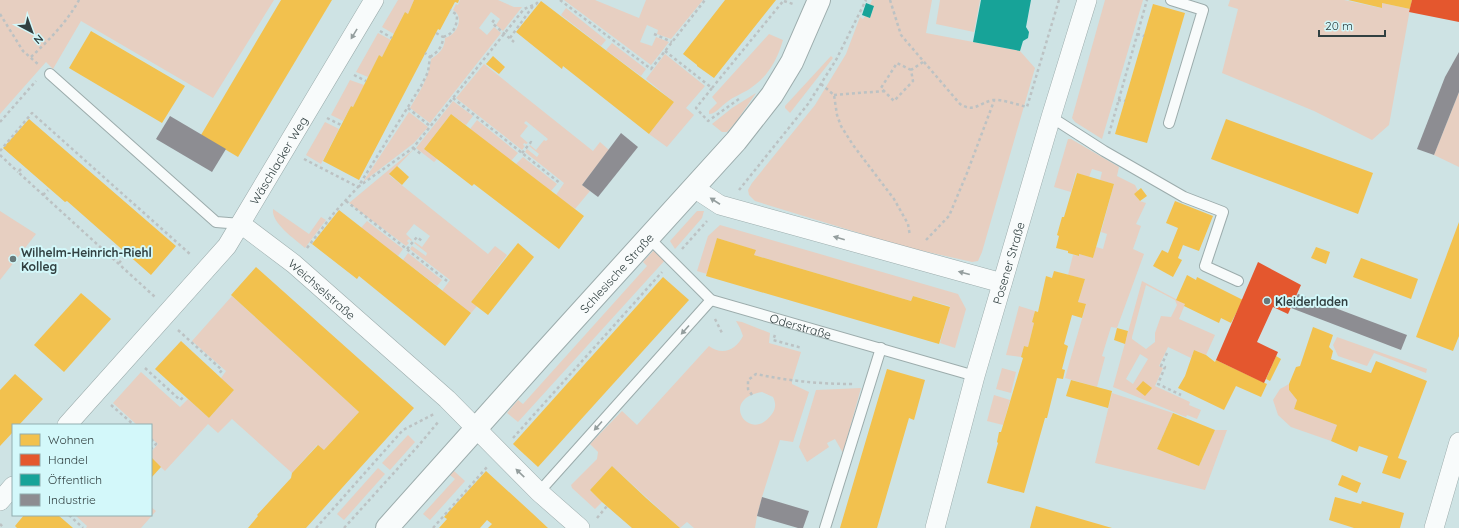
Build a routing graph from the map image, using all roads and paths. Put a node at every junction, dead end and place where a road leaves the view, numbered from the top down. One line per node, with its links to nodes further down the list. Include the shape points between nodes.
1 (80, 0): 31 (path, via 54,35)
2 (374, 0): 52 (street, Wäschlacker Weg, one-way to 52)
3 (540, 0): 15 (path)
4 (560, 0): 29 (path, via 651,69)
5 (705, 0): 28 (path)
6 (784, 0): 14 (path); 37 (path)
7 (819, 0): 62 (street, Schlesische Straße, via 792,62 772,95)
8 (865, 0): 36 (path, via 836,60)
9 (890, 0): 33 (path, via 901,35)
10 (1059, 0): 41 (path, via 1028,107)
11 (1087, 0): 45 (street, Posener Straße)
12 (1147, 0): 23 (path)
13 (1171, 0): 48 (lane, via 1203,10)
14 (793, 4)
15 (534, 5): 21 (path, via 524,9); 26 (path)
16 (450, 10): 25 (path, via 457,16 456,26)
17 (0, 14): 18 (path)
18 (1, 19): 31 (path, via 23,51)
19 (494, 20): 21 (path, via 492,23)
20 (436, 33): 25 (path)
21 (505, 34): 26 (path); 40 (path)
22 (654, 34): 28 (path)
23 (1137, 34): 24 (path); 42 (path)
24 (1144, 36)
25 (443, 37): 32 (path, via 441,47)
26 (510, 38): 27 (path)
27 (514, 42)
28 (672, 42): 29 (path)
29 (665, 51): 37 (path)
30 (425, 53): 32 (path)
31 (31, 57): 35 (path)
32 (430, 57): 44 (path, via 428,72)
33 (923, 62): 34 (path); 41 (path, via 965,107 971,109)
34 (911, 70): 38 (path, via 897,63 881,88); 38 (path, via 913,81 894,101)
35 (48, 72): 47 (path); 67 (lane, via 216,222)
36 (821, 84): 39 (path); 66 (path, via 748,179)
37 (712, 88): 46 (path, via 696,108)
38 (885, 91): 39 (path)
39 (834, 95): 72 (path, via 841,126 908,224)
40 (453, 98): 49 (path); 55 (path)
41 (994, 100): 72 (path, via 949,216)
42 (1118, 100): 43 (path); 54 (path)
43 (1125, 101)
44 (408, 108): 49 (path); 61 (path)
45 (1051, 117): 54 (lane); 79 (street, Posener Straße)
46 (708, 121)
47 (0, 122)
48 (1169, 124)
49 (430, 126): 51 (path)
50 (534, 144): 55 (path, via 531,142)
51 (413, 148): 56 (path); 61 (path)
52 (284, 149): 61 (path); 67 (street, Wäschlacker Weg)
53 (0, 151): 76 (path, via 32,113)
54 (1104, 151): 78 (lane, via 1184,197 1223,212 1205,266)
55 (522, 153): 60 (path)
56 (422, 154)
57 (0, 155): 59 (path)
58 (22, 169): 59 (path)
59 (18, 172): 64 (path)
60 (561, 184)
61 (358, 187): 65 (path)
62 (694, 188): 66 (street, one-way to 62); 68 (street, Schlesische Straße)
63 (48, 190): 64 (path)
64 (43, 195): 74 (path)
65 (346, 201): 70 (path); 75 (path)
66 (720, 205): 72 (street, one-way to 66); 73 (path)
67 (241, 224): 75 (street, Weichselstraße); 76 (street, Wäschlacker Weg, via 227,246)
68 (649, 238): 73 (lane, Oderstraße); 95 (street, Schlesische Straße)
69 (422, 241): 70 (path, via 417,237)
70 (407, 249): 77 (path)
71 (125, 256): 74 (path)
72 (910, 258): 79 (street, one-way to 72)
73 (672, 261): 80 (lane, Oderstraße); 99 (path)
74 (119, 263): 81 (path)
75 (294, 264): 92 (street, Weichselstraße)
76 (206, 269): 81 (street, Wäschlacker Weg)
77 (447, 281)
78 (1238, 281)
79 (1002, 283): 86 (street, Posener Straße)
80 (711, 300): 82 (lane, Oderstraße); 101 (lane, one-way to 101)
81 (166, 313): 84 (street, Wäschlacker Weg); 85 (path, via 222,370)
82 (881, 348): 86 (lane, Oderstraße); 87 (lane)
83 (1167, 353): 90 (path, via 1161,366 1165,367 1158,384)
84 (130, 354): 88 (street, Wäschlacker Weg); 91 (path, via 180,400)
85 (218, 375)
86 (975, 376): 114 (street, Posener Straße)
87 (870, 383): 89 (path, via 792,381 756,374 748,380 748,389); 113 (lane)
88 (96, 392): 93 (street, Wäschlacker Weg); 94 (path)
89 (752, 394)
90 (1181, 395)
91 (185, 396)
92 (452, 405): 95 (street, Weichselstraße); 109 (path, via 403,430); 110 (path)
93 (68, 424)
94 (133, 424)
95 (475, 429): 99 (street, Weichselstraße); 111 (street, Schlesische Straße)
96 (152, 440): 98 (path, via 156,444)
97 (1459, 442): 115 (street)
98 (152, 448)
99 (500, 453): 101 (street, Weichselstraße, one-way to 99); 112 (path)
100 (12, 487): 102 (street)
101 (539, 492): 106 (street, Weichselstraße)
102 (0, 501)
103 (607, 506): 106 (path)
104 (70, 516): 108 (path)
105 (0, 524): 107 (path)
106 (587, 524)
107 (4, 528)
108 (83, 528)
109 (316, 528)
110 (344, 528)
111 (387, 528)
112 (433, 528)
113 (825, 528)
114 (935, 528)
115 (1434, 528)

